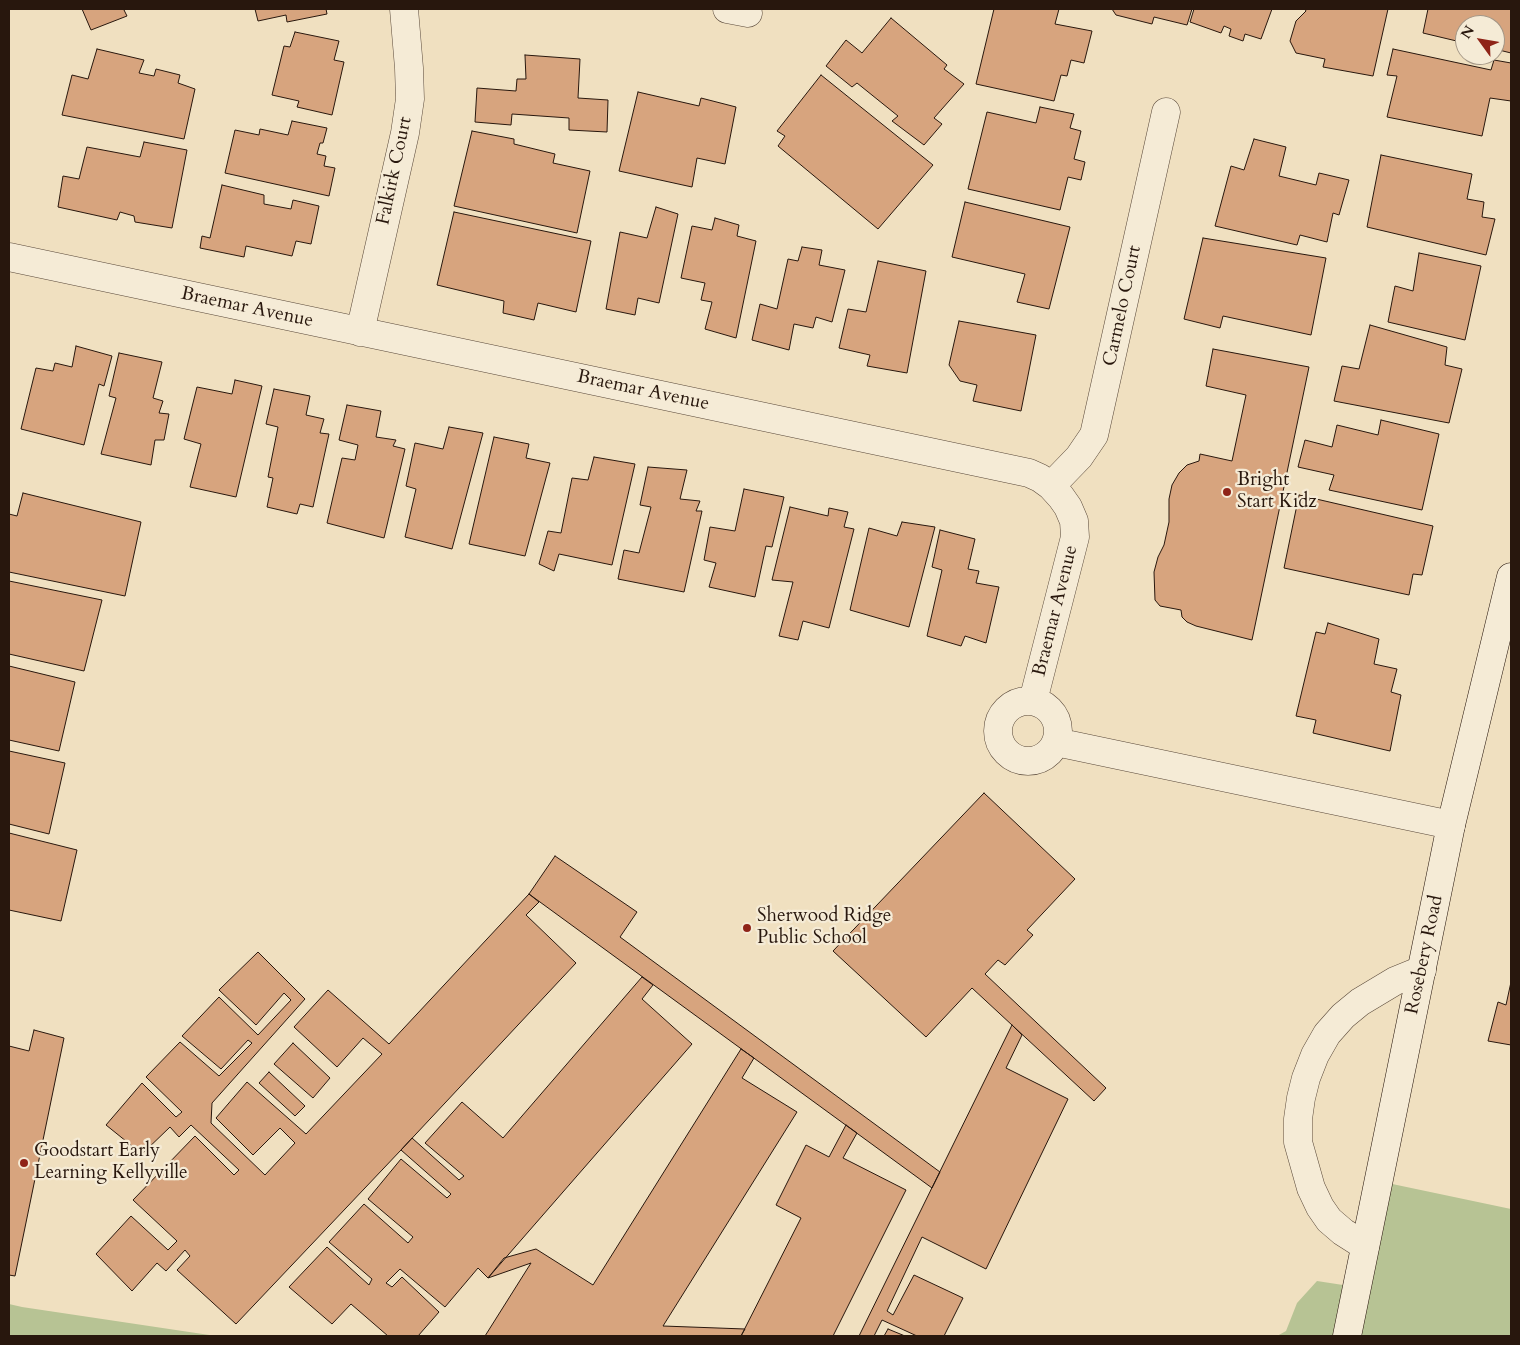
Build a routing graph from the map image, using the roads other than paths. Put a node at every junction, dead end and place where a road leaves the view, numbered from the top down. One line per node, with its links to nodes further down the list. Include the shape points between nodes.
1 (406, 9): 4 (street, Falkirk Court, via 410,99)
2 (1166, 112): 5 (street, Carmelo Court, via 1094,436 1080,457)
3 (9, 257): 4 (street, Braemar Avenue)
4 (360, 332): 5 (street, Braemar Avenue, via 1018,470)
5 (1052, 486): 7 (street, Braemar Avenue, via 1068,507 1074,521 1075,537)
6 (1511, 579): 9 (street, Rosebery Road)
7 (1033, 701): 8 (street, via 1051,712 1058,732); 8 (street, via 1015,704 1007,710 999,727 1002,745 1016,758 1035,760 1051,750)
8 (1056, 742): 9 (street)
9 (1452, 825): 10 (street, Rosebery Road)
10 (1422, 970): 11 (street, Rosebery Road); 11 (street, via 1395,980 1344,1016 1327,1034 1315,1055 1301,1098 1298,1142 1311,1188 1329,1220)
11 (1365, 1246): 12 (street, Rosebery Road)
12 (1347, 1336)

